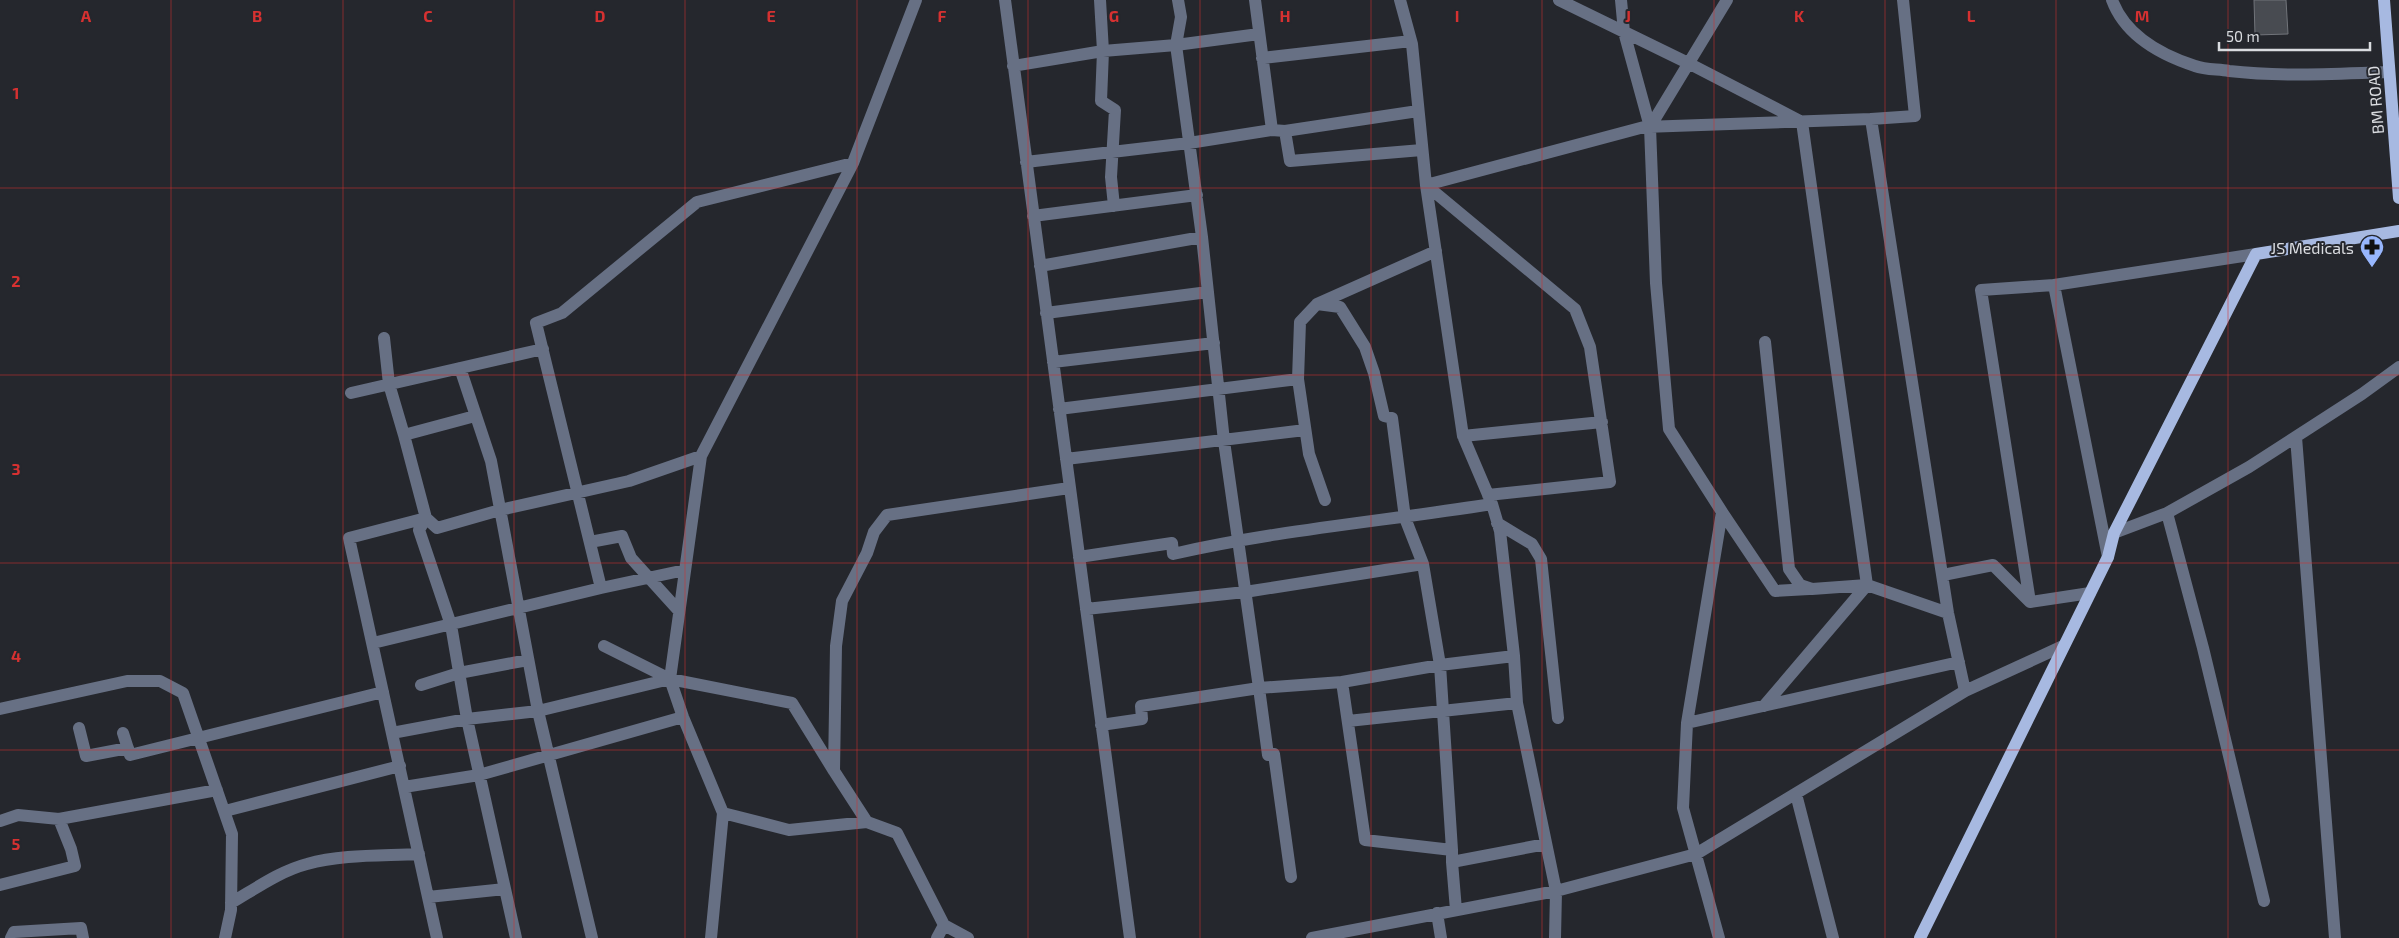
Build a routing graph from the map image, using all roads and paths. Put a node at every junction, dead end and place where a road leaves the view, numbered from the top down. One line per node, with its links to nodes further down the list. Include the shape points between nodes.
1 (916, 0): 31 (street)
2 (1005, 0): 20 (street)
3 (1100, 0): 17 (street)
4 (1178, 0): 16 (street, via 1181,17)
5 (1254, 0): 14 (street)
6 (1400, 0): 15 (street)
7 (1558, 0): 13 (street)
8 (1621, 0): 13 (street)
9 (1726, 0): 19 (street)
10 (1903, 0): 23 (street, via 1915,116)
11 (2112, 0): 21 (street, via 2117,14 2132,31 2158,50 2197,67 2316,75)
12 (2384, 0): 21 (main road, BM ROAD)
13 (1624, 32): 19 (street); 25 (street)
14 (1259, 34): 16 (street); 18 (street)
15 (1411, 41): 18 (street); 22 (street)
16 (1176, 46): 17 (street); 27 (street)
17 (1104, 51): 20 (street); 29 (street, via 1101,101 1115,110)
18 (1262, 58): 26 (street)
19 (1688, 63): 24 (street); 25 (street)
20 (1013, 66): 30 (street)
21 (2389, 72): 34 (main road, BM ROAD)
22 (1418, 111): 26 (street); 28 (street)
23 (1871, 119): 24 (street); 84 (street)
24 (1802, 122): 25 (street); 86 (street)
25 (1650, 127): 32 (street); 72 (street, via 1656,282 1669,429)
26 (1278, 130): 27 (street); 28 (street, via 1290,161)
27 (1189, 143): 29 (street); 33 (street)
28 (1422, 150): 32 (street)
29 (1112, 152): 30 (street); 35 (street)
30 (1026, 162): 36 (street)
31 (853, 163): 49 (street, via 697,202 562,313 536,323); 65 (street)
32 (1426, 185): 39 (street); 59 (street, via 1575,309 1590,347)
33 (1196, 195): 35 (street); 38 (street)
34 (2399, 198)
35 (1114, 206): 36 (street)
36 (1033, 216): 41 (street)
37 (2399, 230): 40 (main road)
38 (1202, 238): 41 (street); 43 (street)
39 (1436, 252): 44 (street); 62 (street)
40 (2256, 254): 42 (street); 77 (main road)
41 (1040, 266): 45 (street)
42 (2054, 285): 81 (street); 90 (street, via 1981,290)
43 (1208, 292): 45 (street); 48 (street)
44 (1317, 304): 53 (street, via 1300,322); 75 (street, via 1340,307 1365,347 1384,416 1392,418)
45 (1046, 313): 50 (street)
46 (384, 338): 54 (street)
47 (1765, 342): 86 (street, via 1789,569 1800,585 1812,589)
48 (1214, 343): 50 (street); 55 (street)
49 (542, 349): 52 (street); 68 (street)
50 (1053, 362): 57 (street)
51 (2399, 367): 63 (street)
52 (460, 368): 54 (street); 58 (street)
53 (1298, 379): 55 (street); 60 (street)
54 (389, 384): 56 (street); 61 (street)
55 (1218, 389): 57 (street); 64 (street)
56 (351, 393)
57 (1059, 409): 66 (street)
58 (475, 416): 61 (street); 71 (street, via 491,461)
59 (1602, 422): 62 (street); 70 (street, via 1610,482)
60 (1305, 430): 64 (street); 69 (street)
61 (404, 436): 74 (street)
62 (1463, 436): 70 (street)
63 (2296, 437): 73 (street, via 2249,468); 169 (street)
64 (1224, 442): 66 (street); 78 (street)
65 (701, 456): 68 (street); 83 (street)
66 (1066, 460): 67 (street)
67 (1070, 488): 80 (street); 128 (street, via 887,515 874,532 842,601 836,646)
68 (578, 494): 71 (street); 79 (street)
69 (1324, 500)
70 (1490, 500): 75 (street); 76 (street)
71 (500, 510): 74 (street, via 437,528); 91 (street)
72 (1722, 512): 86 (street, via 1776,591); 119 (street)
73 (2168, 513): 77 (street); 147 (street)
74 (426, 518): 95 (street, via 419,530); 96 (street, via 349,538)
75 (1405, 518): 78 (street); 82 (street)
76 (1497, 523): 99 (street); 116 (street, via 1532,544 1541,559)
77 (2114, 533): 81 (main road)
78 (1238, 539): 80 (street, via 1173,554 1172,543); 88 (street)
79 (590, 542): 85 (street, via 622,536 631,558); 87 (street)
80 (1079, 557): 92 (street)
81 (2108, 557): 89 (main road)
82 (1424, 564): 88 (street); 102 (street)
83 (685, 570): 85 (street); 93 (street)
84 (1944, 575): 90 (street, via 1993,565); 94 (street)
85 (649, 577): 87 (street); 93 (street)
86 (1866, 585): 94 (street); 111 (street)
87 (602, 588): 91 (street)
88 (1245, 592): 92 (street); 107 (street)
89 (2090, 593): 90 (street); 98 (main road)
90 (2030, 602)
91 (518, 609): 95 (street); 100 (street)
92 (1086, 609): 120 (street)
93 (679, 611): 104 (street)
94 (1948, 613): 101 (street)
95 (452, 625): 96 (street); 103 (street)
96 (373, 644): 109 (street)
97 (604, 646): 104 (street)
98 (2063, 646): 108 (street); 168 (main road)
99 (1514, 656): 102 (street); 110 (street)
100 (528, 660): 103 (street); 114 (street)
101 (1959, 662): 108 (street); 111 (street)
102 (1440, 666): 105 (street); 113 (street)
103 (459, 673): 106 (street); 117 (street)
104 (670, 678): 114 (street); 115 (street); 128 (street, via 792,703)
105 (1342, 682): 107 (street); 118 (street)
106 (421, 685)
107 (1259, 688): 120 (street, via 1141,706 1142,719); 142 (street, via 1268,755 1274,754)
108 (1965, 691): 132 (street)
109 (383, 692): 123 (street); 124 (street)
110 (1517, 703): 113 (street); 138 (street)
111 (1764, 706): 119 (street)
112 (0, 709): 124 (street, via 127,680 160,681 183,692)
113 (1443, 710): 118 (street); 141 (street)
114 (538, 711): 117 (street); 126 (street)
115 (683, 717): 126 (street); 134 (street)
116 (1558, 718)
117 (467, 719): 123 (street); 129 (street)
118 (1348, 721): 141 (street, via 1366,840)
119 (1687, 723): 140 (street, via 1683,808)
120 (1101, 725): 162 (street)
121 (79, 728): 125 (street, via 86,756)
122 (123, 733): 125 (street)
123 (392, 733): 127 (street)
124 (199, 738): 125 (street, via 130,755); 131 (street)
125 (128, 748)
126 (548, 755): 129 (street); 157 (street)
127 (400, 766): 130 (street); 133 (street)
128 (834, 771): 137 (street)
129 (479, 775): 130 (street); 144 (street)
130 (404, 787): 139 (street)
131 (217, 790): 133 (street); 135 (street)
132 (1796, 794): 140 (street); 167 (street)
133 (224, 811): 148 (street, via 232,834)
134 (723, 813): 137 (street, via 789,830); 158 (street)
135 (58, 819): 136 (street, via 18,815); 143 (street, via 75,866)
136 (0, 821)
137 (867, 822): 151 (street, via 897,833)
138 (1546, 844): 141 (street); 145 (street)
139 (419, 854): 146 (street); 148 (street, via 333,859 306,864)
140 (1696, 854): 145 (street); 166 (street)
141 (1452, 856): 149 (street)
142 (1291, 877)
143 (0, 885)
144 (505, 889): 146 (street); 156 (street)
145 (1556, 891): 149 (street); 165 (street)
146 (428, 897): 155 (street)
147 (2264, 901)
148 (231, 902): 154 (street)
149 (1456, 910): 150 (street)
150 (1436, 913): 163 (street); 164 (street)
151 (944, 925): 159 (street); 160 (street); 161 (street)
152 (11, 938): 153 (street, via 14,932 82,928)
153 (83, 938)
154 (225, 938)
155 (437, 938)
156 (516, 938)
157 (592, 938)
158 (711, 938)
159 (937, 938)
160 (952, 938)
161 (968, 938)
162 (1130, 938)
163 (1312, 938)
164 (1440, 938)
165 (1555, 938)
166 (1719, 938)
167 (1833, 938)
168 (1920, 938)
169 (2335, 938)

